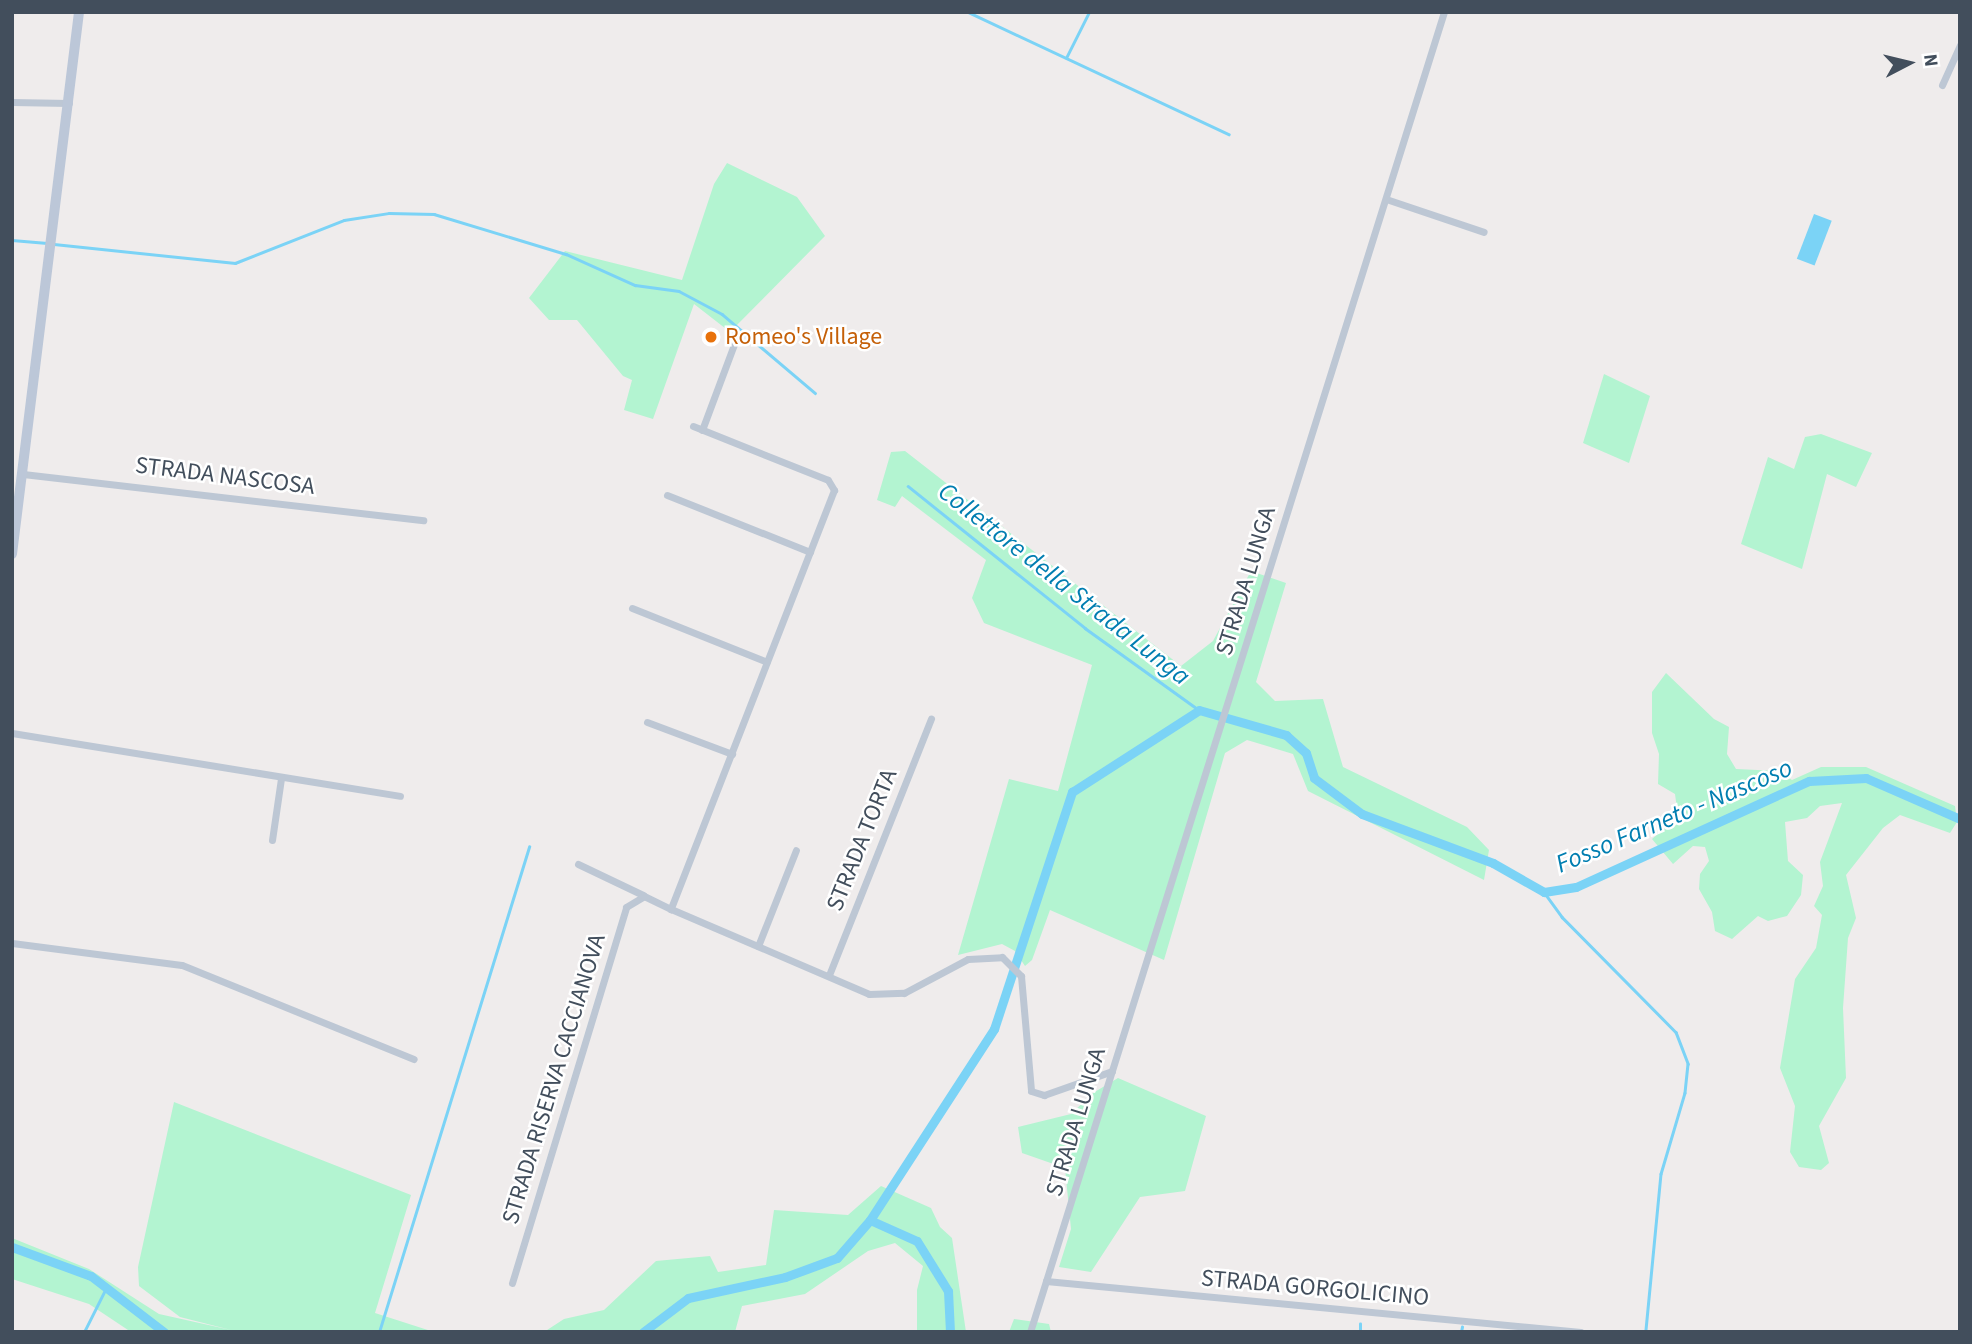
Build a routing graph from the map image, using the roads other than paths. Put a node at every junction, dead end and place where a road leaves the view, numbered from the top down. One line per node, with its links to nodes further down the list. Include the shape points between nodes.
1 (79, 12): 6 (street)
2 (1444, 12): 7 (street, STRADA LUNGA)
3 (1960, 45): 4 (street)
4 (1942, 85)
5 (12, 102): 6 (street)
6 (69, 103): 12 (street)
7 (1385, 199): 8 (street); 34 (street, STRADA LUNGA)
8 (1484, 232)
9 (736, 340): 11 (street)
10 (692, 426): 11 (street)
11 (702, 430): 15 (street, via 832,483 833,492)
12 (19, 480): 14 (street, STRADA NASCOSA); 16 (street)
13 (667, 495): 15 (street)
14 (423, 520)
15 (810, 552): 18 (street)
16 (12, 554)
17 (632, 608): 18 (street)
18 (767, 662): 22 (street)
19 (931, 719): 32 (street, STRADA TORTA)
20 (647, 722): 22 (street)
21 (12, 733): 23 (street)
22 (732, 754): 29 (street)
23 (281, 778): 24 (street); 25 (street)
24 (400, 796)
25 (272, 840)
26 (796, 850): 31 (street)
27 (578, 864): 28 (street)
28 (644, 896): 29 (street); 36 (street, STRADA RISERVA CACCIANOVA, via 626,907)
29 (671, 909): 31 (street)
30 (12, 943): 33 (street, via 182,965)
31 (758, 946): 32 (street)
32 (829, 975): 34 (street, via 864,993 895,995 973,958 993,955 1008,960 1018,971 1031,1091 1044,1095)
33 (414, 1059)
34 (1112, 1070): 35 (street, STRADA LUNGA)
35 (1046, 1281): 37 (street, STRADA LUNGA); 38 (street, STRADA GORGOLICINO)
36 (512, 1283)
37 (1030, 1332)
38 (1580, 1332)

